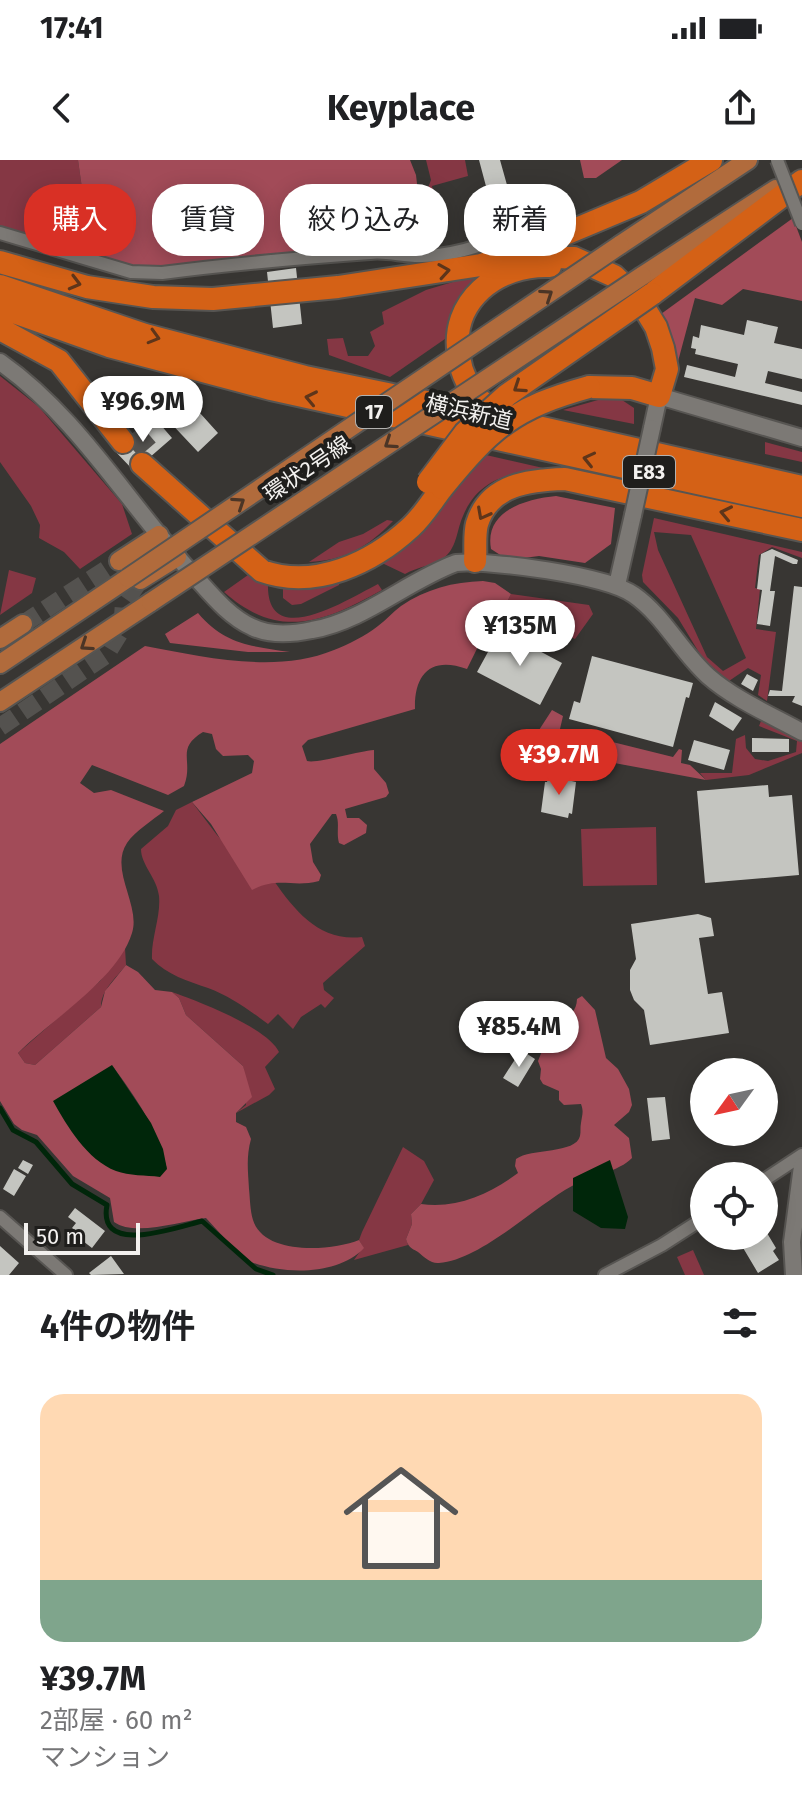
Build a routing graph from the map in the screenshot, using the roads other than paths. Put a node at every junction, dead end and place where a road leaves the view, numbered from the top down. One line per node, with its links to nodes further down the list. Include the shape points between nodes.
1 (711, 160): 7 (highway, via 641,202)
2 (748, 160): 31 (main road, 環状2号線 / 17, one-way to 2, bridge)
3 (777, 160): 6 (street, bridge)
4 (802, 172): 13 (main road, 環状2号線 / 17)
5 (802, 181): 13 (highway)
6 (802, 224)
7 (576, 229)
8 (0, 233): 9 (street, via 131,272 162,273 374,252 421,256)
9 (464, 248)
10 (510, 256): 12 (highway, one-way to 10, via 87,287 213,299 338,287)
11 (546, 256): 18 (highway, via 598,267 640,301 656,327 665,359)
12 (0, 262)
13 (647, 285): 23 (highway, one-way to 23, bridge, via 465,433); 36 (main road, 環状2号線 / 17, one-way to 36, bridge)
14 (0, 286): 19 (highway, 横浜新道 / E83, one-way to 19, via 217,355)
15 (0, 307): 25 (highway, 横浜新道 / E83, one-way to 15, via 271,389 109,346)
16 (0, 329): 21 (highway, via 59,361 111,408)
17 (0, 362): 27 (street, via 42,395)
18 (659, 396): 19 (highway, via 645,330 630,303 607,282 564,267 516,270 474,294 464,308 456,341 465,378 481,401); 20 (street); 23 (highway, bridge, via 632,388 589,387 549,398 511,416); 32 (street, bridge)
19 (533, 426): 24 (highway, 横浜新道 / E83)
20 (801, 436)
21 (128, 438)
22 (147, 460): 23 (highway, via 262,571 281,578 315,577 347,562 378,541)
23 (435, 485)
24 (802, 487)
25 (802, 506)
26 (802, 530): 30 (highway, one-way to 30, via 565,479 532,480 508,487 491,500 477,524)
27 (159, 535): 28 (street); 29 (main road)
28 (177, 557): 30 (street, via 234,616 254,629 285,634 351,617 441,569); 31 (main road)
29 (119, 561)
30 (475, 561): 32 (street)
31 (134, 579): 35 (main road, 環状2号線 / 17)
32 (617, 585): 37 (street, via 635,595 708,676)
33 (23, 624): 34 (main road)
34 (0, 639)
35 (0, 664)
36 (0, 702)
37 (802, 732)
38 (802, 1155): 40 (street)
39 (802, 1166): 45 (street, via 792,1242)
40 (778, 1171)
41 (0, 1217): 43 (street)
42 (690, 1227): 44 (street)
43 (66, 1275)
44 (605, 1275)
45 (794, 1275)

